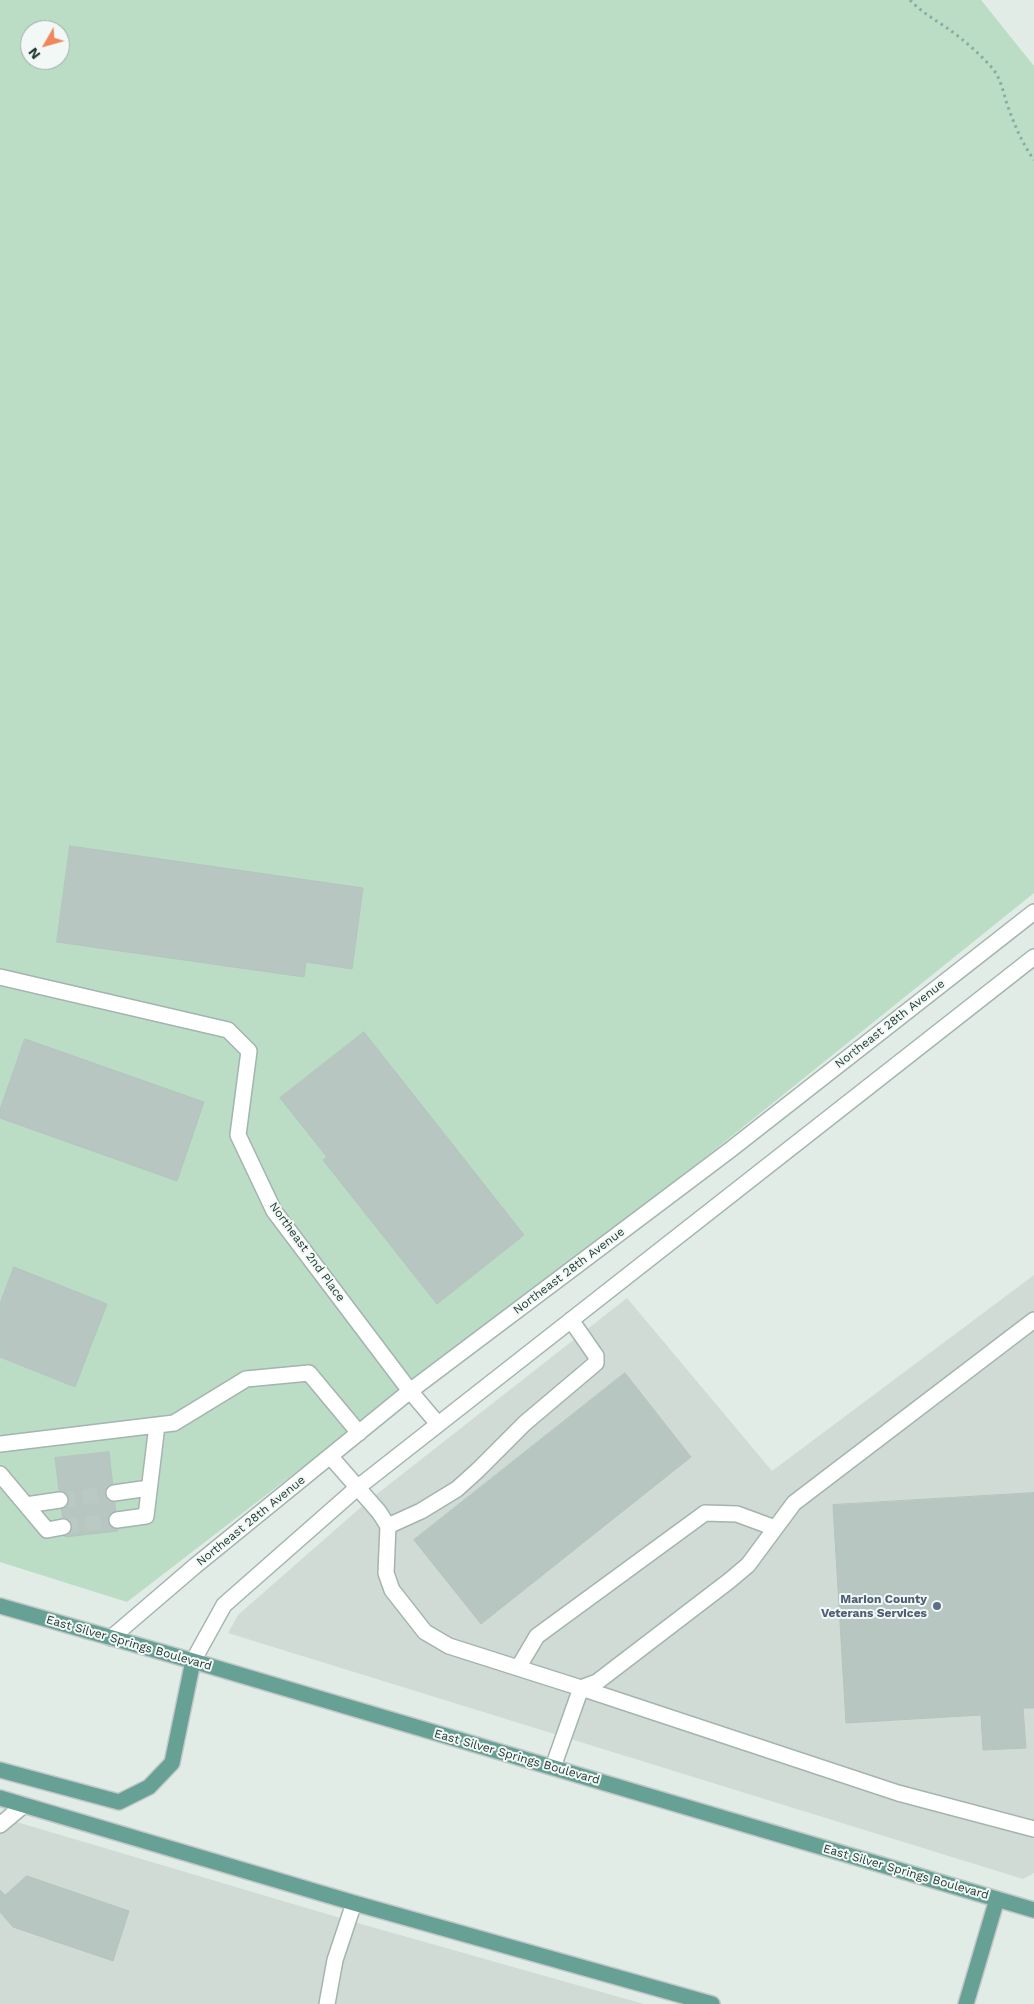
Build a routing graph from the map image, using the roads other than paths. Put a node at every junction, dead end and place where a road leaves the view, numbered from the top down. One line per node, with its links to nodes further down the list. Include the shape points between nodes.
1 (1034, 912): 6 (street, Northeast 28th Avenue, via 730,1150)
2 (1034, 957): 4 (street)
3 (0, 977): 6 (street, Northeast 2nd Place, via 228,1030 249,1051 238,1135 274,1210)
4 (571, 1320): 7 (street); 19 (street, via 596,1356 596,1363 524,1423 457,1488 421,1511)
5 (1034, 1320): 21 (street, via 794,1503)
6 (410, 1391): 7 (street, Northeast 2nd Place); 9 (street, Northeast 28th Avenue)
7 (438, 1424): 14 (street)
8 (157, 1425): 9 (street, via 174,1423 246,1379 308,1373); 10 (street); 13 (street)
9 (359, 1433): 11 (street, Northeast 28th Avenue)
10 (0, 1444)
11 (330, 1456): 14 (street); 23 (street, Northeast 28th Avenue)
12 (0, 1474): 17 (street)
13 (149, 1488): 15 (street); 18 (street, via 146,1516)
14 (357, 1488): 19 (street); 24 (street, via 224,1605)
15 (114, 1493)
16 (60, 1500): 17 (street)
17 (26, 1505): 20 (street, via 47,1530)
18 (117, 1520)
19 (388, 1526): 25 (street, via 386,1573 392,1590 425,1632 448,1646)
20 (63, 1528)
21 (775, 1528): 25 (street, via 738,1514 705,1513 537,1636); 26 (street, via 748,1565 729,1582 597,1682)
22 (0, 1606): 23 (main road, East Silver Springs Boulevard)
23 (111, 1638): 24 (main road, East Silver Springs Boulevard)
24 (193, 1661): 27 (main road, East Silver Springs Boulevard); 28 (main road, via 172,1764 149,1786 119,1802)
25 (518, 1668): 26 (street)
26 (581, 1688): 27 (street); 32 (street, via 898,1793)
27 (553, 1767): 33 (main road, East Silver Springs Boulevard)
28 (0, 1770)
29 (0, 1798): 30 (main road)
30 (24, 1805): 31 (street); 34 (main road)
31 (0, 1825)
32 (1034, 1829)
33 (997, 1898): 35 (main road, East Silver Springs Boulevard); 38 (main road)
34 (354, 1903): 36 (street, via 335,1960); 37 (main road)
35 (1034, 1910)
36 (327, 2004)
37 (712, 2004)
38 (966, 2004)

